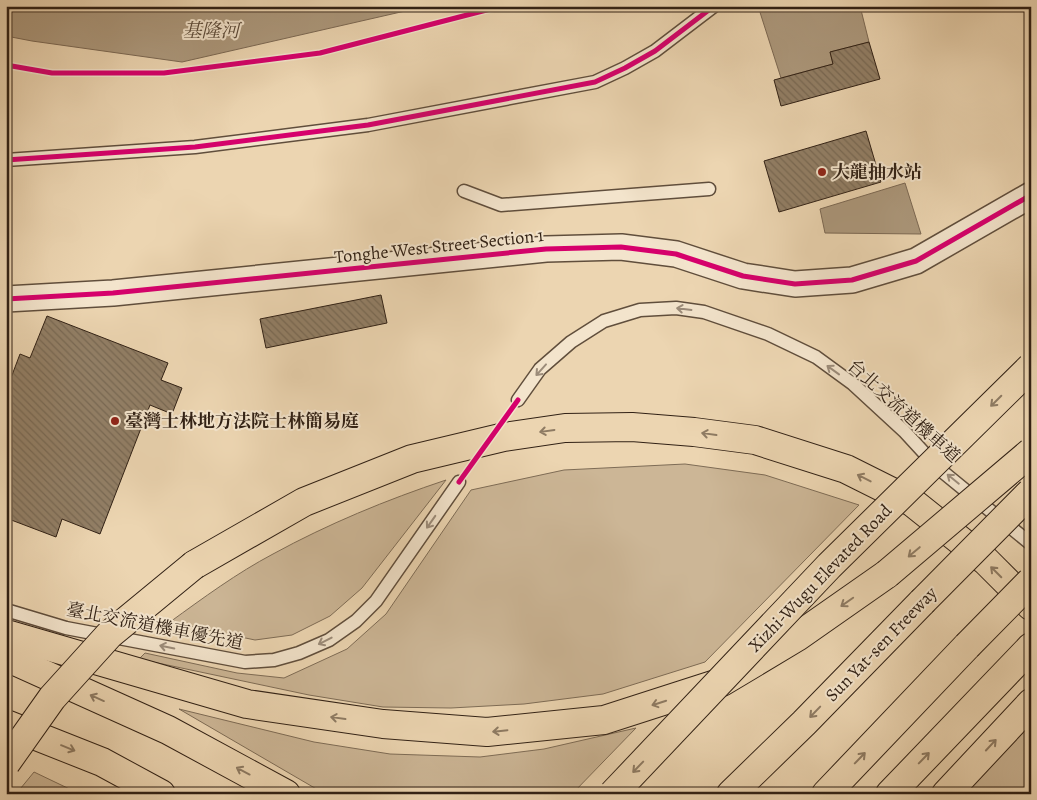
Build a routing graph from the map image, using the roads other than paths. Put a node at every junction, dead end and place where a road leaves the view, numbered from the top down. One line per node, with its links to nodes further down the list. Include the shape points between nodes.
1 (714, 6): 2 (lane, via 655,52 595,82 368,126 195,147)
2 (6, 160)
3 (709, 189): 4 (lane, via 501,206)
4 (464, 190)
5 (1031, 195): 6 (street, Tonghe West Street Section 1, via 916,261 852,280 796,284 743,276 676,254 621,248 546,249 113,293)
6 (6, 299)
7 (1031, 367): 24 (main road, Xizhi-Wugu Elevated Road, one-way to 24, bridge, via 829,566)
8 (518, 400): 12 (lane, 台北交流道機車道, one-way to 8, via 938,468 853,384 816,357 768,334 704,312 676,308 640,310 604,321 571,342 540,370)
9 (1031, 452): 16 (main road, one-way to 16, bridge, via 887,574 797,637 722,682 604,720 487,732 382,724 247,704)
10 (459, 482): 15 (lane, 臺北交流道機車優先道, one-way to 15, via 376,601 356,621 329,640 300,653 274,660 245,662 66,628)
11 (1031, 492): 25 (main road, Sun Yat-sen Freeway, one-way to 25, bridge)
12 (1031, 544)
13 (1031, 581): 26 (main road, one-way to 13, bridge)
14 (1031, 606): 21 (main road, one-way to 21, bridge, via 986,562 912,502 846,469 755,440 694,432 632,427 565,428 504,437 412,459 304,502 194,566 109,636 52,698)
15 (6, 610)
16 (6, 634)
17 (1031, 647): 27 (main road, one-way to 17)
18 (6, 657): 23 (main road, one-way to 18, via 168,730)
19 (1031, 703): 28 (main road, one-way to 19)
20 (6, 724): 22 (main road, one-way to 22, via 102,762)
21 (6, 763)
22 (161, 794)
23 (286, 794)
24 (613, 794)
25 (731, 794)
26 (826, 794)
27 (890, 794)
28 (946, 794)

